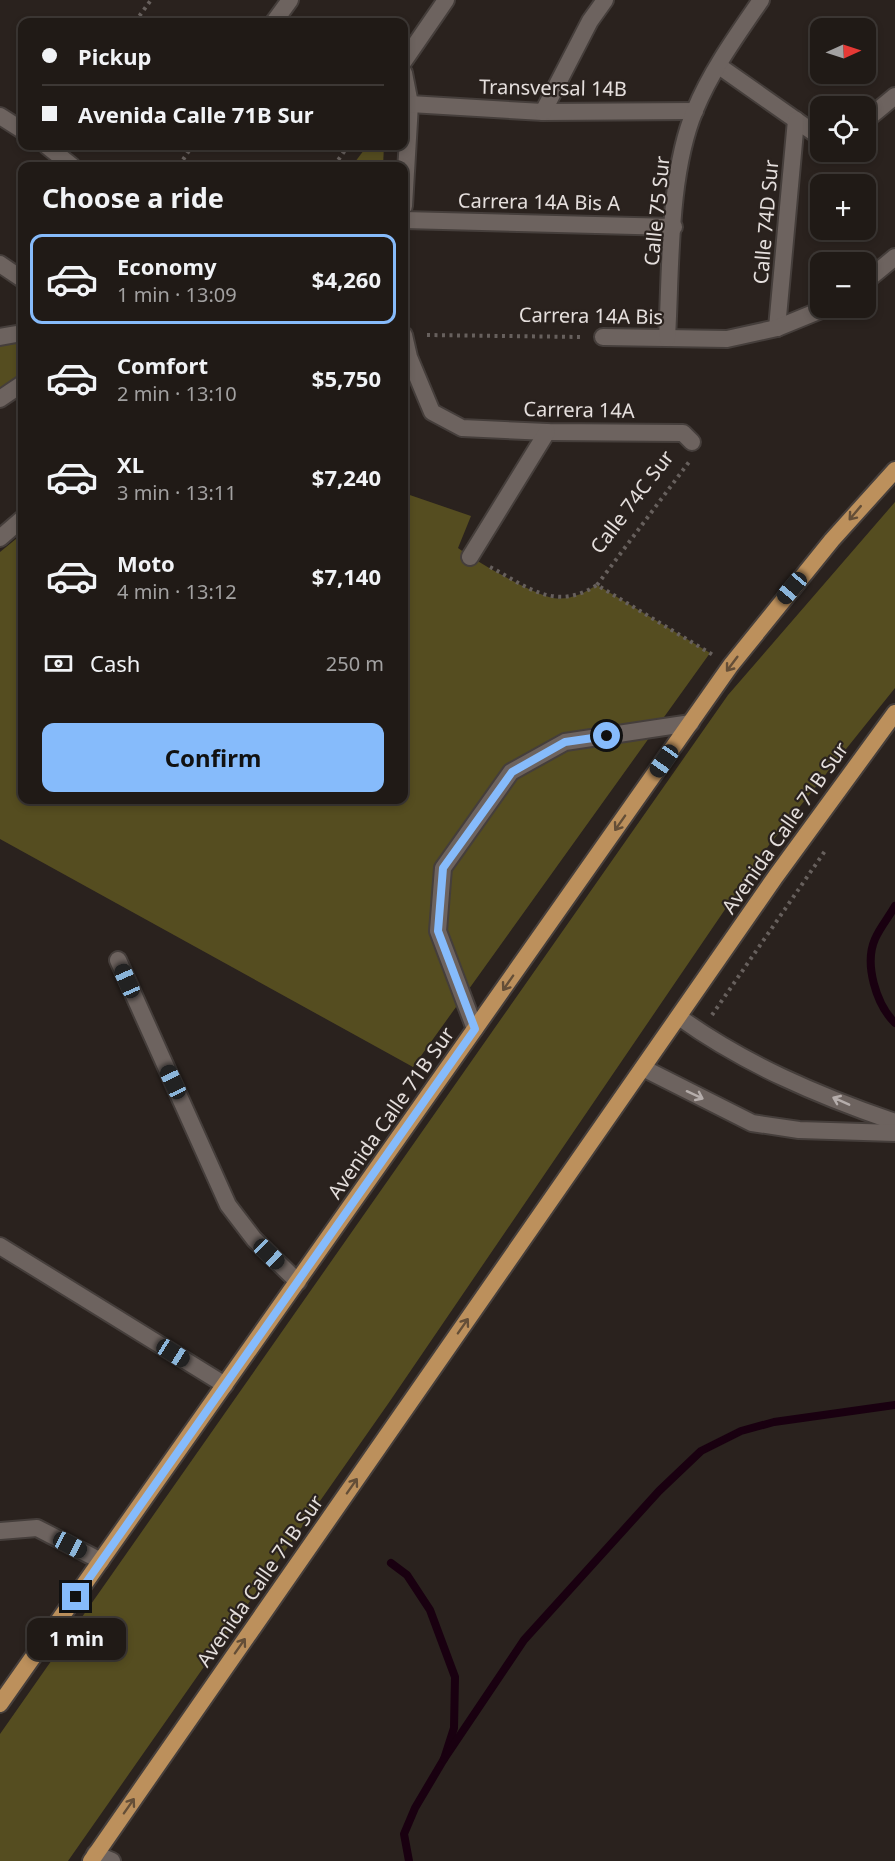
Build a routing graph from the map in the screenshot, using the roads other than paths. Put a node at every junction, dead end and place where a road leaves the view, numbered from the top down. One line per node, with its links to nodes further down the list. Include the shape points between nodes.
1 (291, 0): 5 (street)
2 (446, 0): 6 (street)
3 (605, 0): 12 (street)
4 (761, 0): 7 (street, Calle 75 Sur, via 730,43)
5 (277, 18)
6 (408, 55)
7 (719, 66): 11 (street, Calle 75 Sur); 15 (street)
8 (408, 94): 10 (street)
9 (895, 96): 13 (street)
10 (410, 104): 12 (street, Transversal 14B); 18 (street)
11 (695, 111): 12 (street, Transversal 14B); 22 (street, Calle 75 Sur, via 679,165)
12 (543, 112)
13 (876, 112)
14 (0, 116): 16 (street)
15 (796, 120): 17 (street); 28 (street, Calle 74D Sur)
16 (18, 127)
17 (810, 130)
18 (408, 138)
19 (52, 150): 20 (street)
20 (67, 162)
21 (408, 220): 22 (street, Carrera 14A Bis A)
22 (674, 227): 32 (street, Calle 75 Sur)
23 (895, 257): 25 (street)
24 (0, 264): 26 (street)
25 (876, 273)
26 (18, 276)
27 (810, 315): 28 (street)
28 (777, 328): 32 (street, Carrera 14A Bis, via 727,339)
29 (18, 334): 30 (street)
30 (0, 337)
31 (603, 337): 32 (street, Carrera 14A Bis)
32 (667, 338)
33 (408, 353): 36 (street, Carrera 14A, via 432,412 462,428)
34 (18, 387): 35 (street)
35 (0, 399)
36 (547, 432): 37 (street, Carrera 14A, via 683,433); 41 (street)
37 (692, 442)
38 (895, 470): 43 (highway, Avenida Calle 71B Sur, one-way to 43, via 839,531 731,665)
39 (18, 522): 40 (street)
40 (0, 538)
41 (470, 557)
42 (895, 713): 45 (highway, Avenida Calle 71B Sur, via 796,847)
43 (691, 723): 46 (highway, Avenida Calle 71B Sur, one-way to 46); 46 (street, via 565,742 512,772 443,868 438,931)
44 (118, 960): 51 (street, via 228,1205 254,1239)
45 (679, 1017): 47 (highway, Avenida Calle 71B Sur); 48 (street, one-way to 45, via 754,1064)
46 (475, 1029): 51 (highway, Avenida Calle 71B Sur)
47 (643, 1068): 49 (street, one-way to 49, via 752,1123 799,1130); 56 (highway, Avenida Calle 71B Sur, one-way to 47)
48 (895, 1122)
49 (895, 1133)
50 (0, 1246): 52 (street)
51 (298, 1282): 52 (highway, Avenida Calle 71B Sur)
52 (225, 1385): 54 (highway, Avenida Calle 71B Sur)
53 (0, 1531): 54 (street, via 38,1528)
54 (101, 1562): 55 (highway, Avenida Calle 71B Sur)
55 (0, 1704)
56 (93, 1858): 57 (street)
57 (112, 1861)

